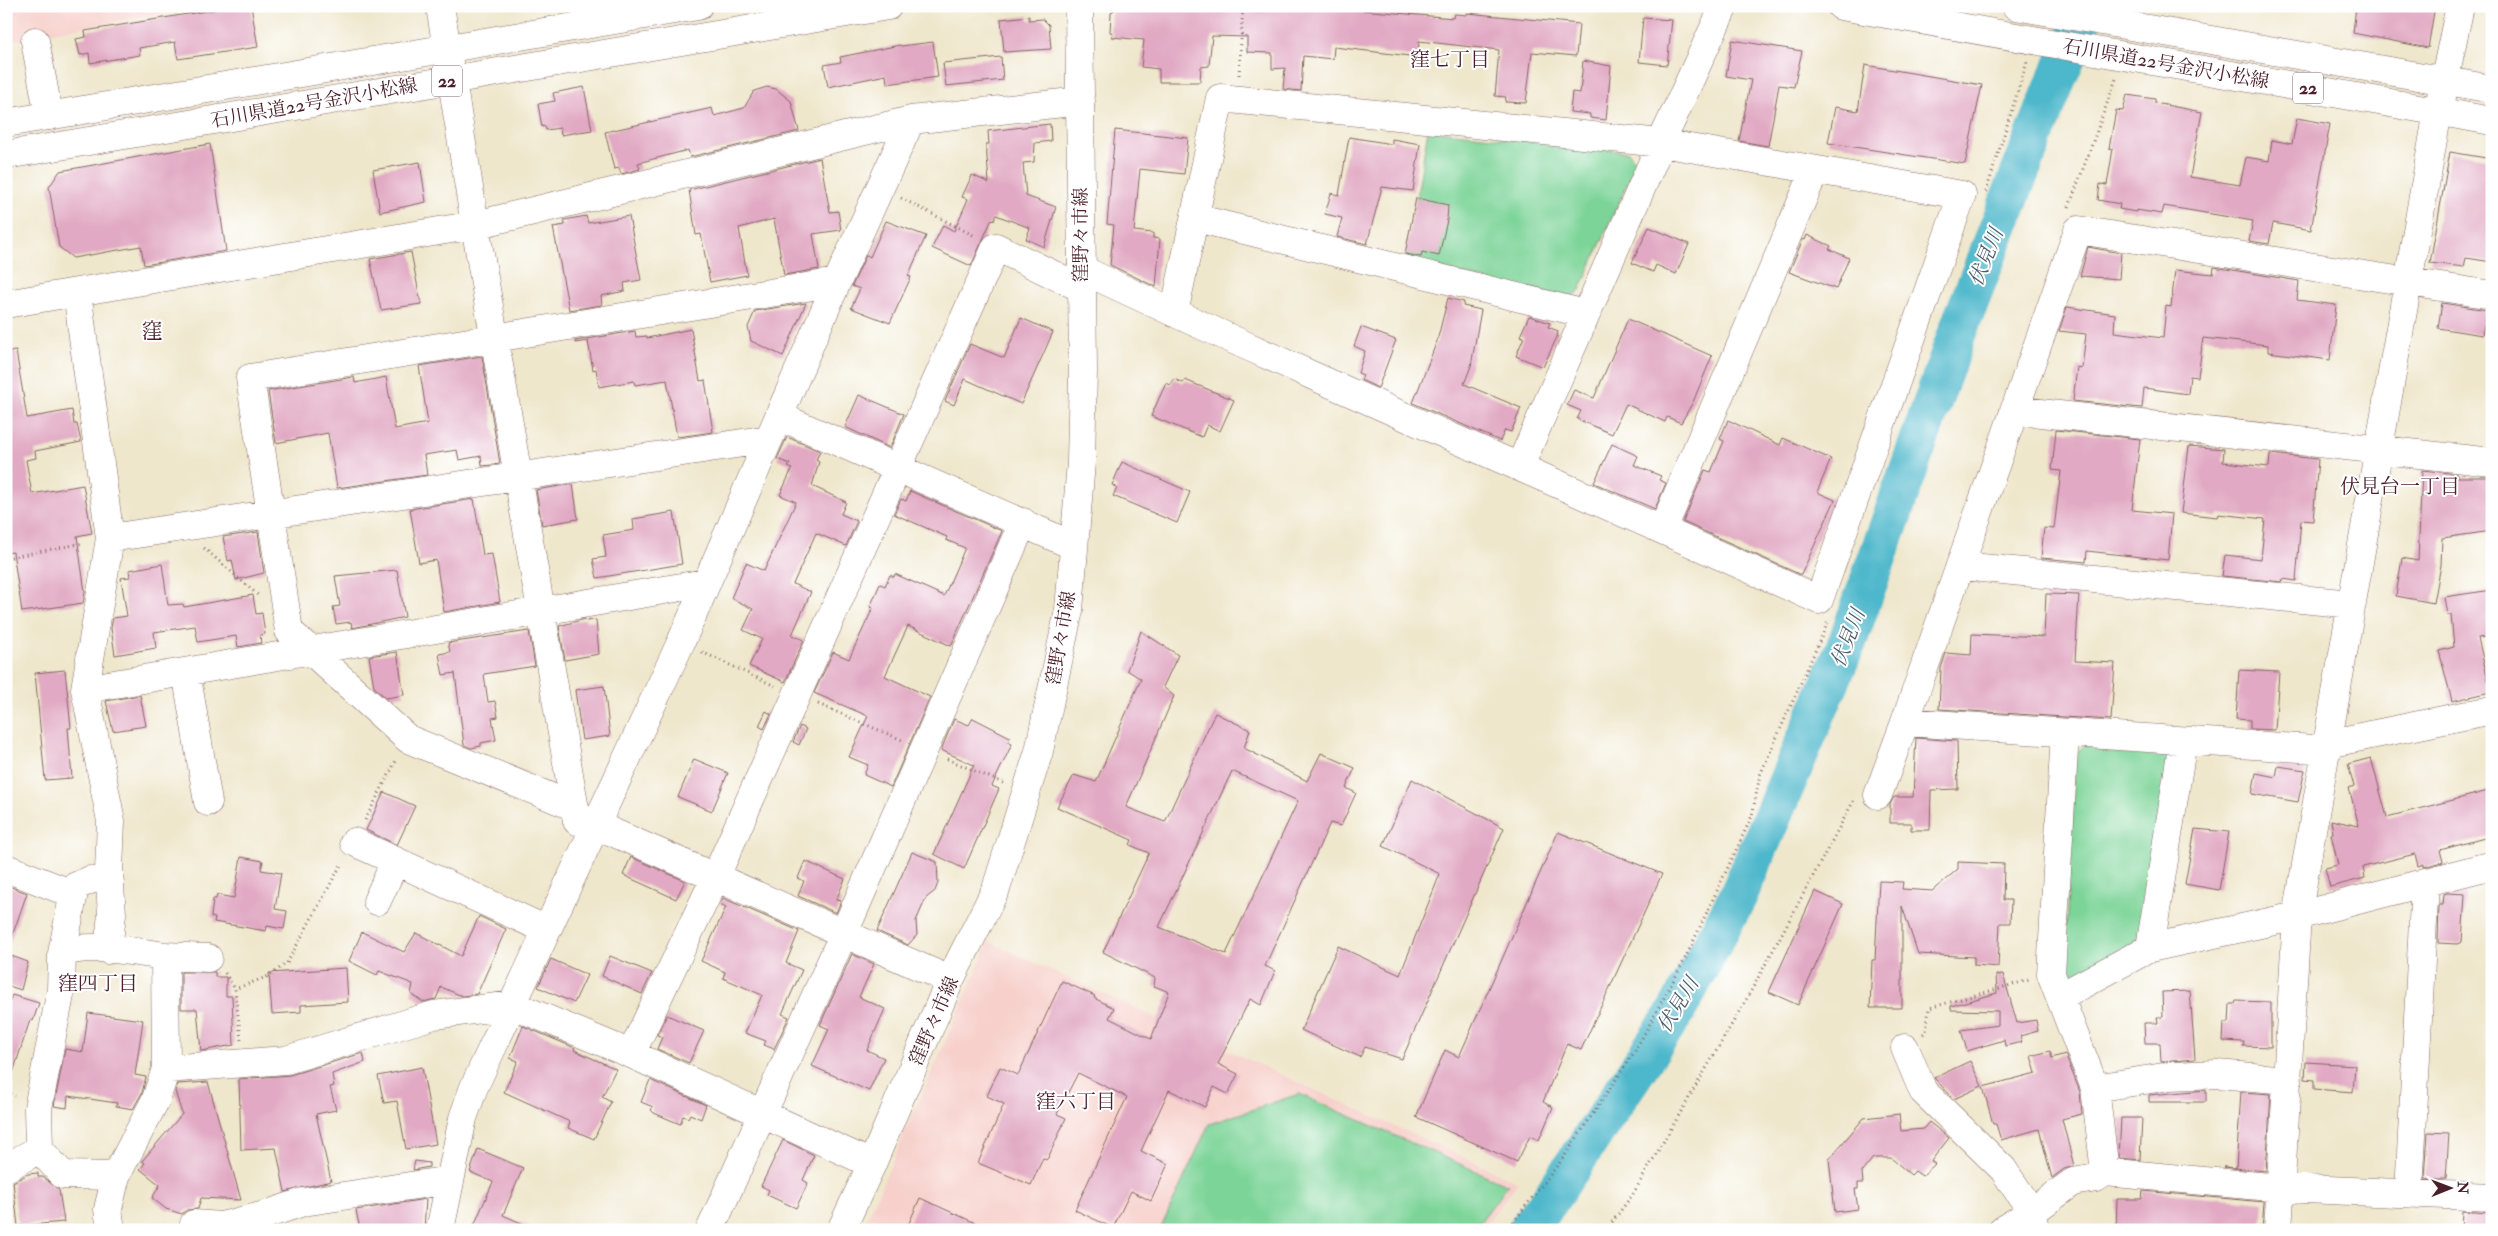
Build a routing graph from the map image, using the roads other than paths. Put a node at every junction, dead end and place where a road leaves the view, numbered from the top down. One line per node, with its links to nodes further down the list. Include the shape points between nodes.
1 (440, 6): 10 (street)
2 (698, 6): 10 (street, 石川県道22号金沢小松線 / 22)
3 (888, 6): 11 (street, 石川県道22号金沢小松線 / 22)
4 (1079, 6): 14 (street, 窪野々市線)
5 (1724, 6): 20 (street)
6 (1841, 6): 15 (street, 石川県道22号金沢小松線 / 22)
7 (2016, 6): 12 (street, 石川県道22号金沢小松線 / 22)
8 (2460, 6): 12 (street)
9 (36, 41): 16 (street)
10 (447, 49): 11 (street); 16 (street, 石川県道22号金沢小松線 / 22)
11 (452, 80): 21 (street, 石川県道22号金沢小松線 / 22); 24 (street)
12 (2445, 82): 13 (street, 石川県道22号金沢小松線 / 22); 15 (street)
13 (2492, 89)
14 (1081, 101): 17 (street); 25 (street, 窪野々市線)
15 (2438, 111): 18 (street, 石川県道22号金沢小松線 / 22); 27 (street)
16 (49, 116): 19 (street, 石川県道22号金沢小松線 / 22)
17 (911, 120): 24 (street); 26 (street)
18 (2492, 121)
19 (6, 123)
20 (1661, 143): 22 (street); 23 (street, via 1220,98); 32 (street)
21 (6, 155)
22 (1815, 170): 43 (street); 43 (street, via 1962,195 1819,600)
23 (1195, 218): 31 (street); 32 (street)
24 (475, 225): 28 (street); 33 (street)
25 (1081, 279): 31 (street); 39 (street, via 996,247); 45 (street, 窪野々市線, via 1081,462)
26 (837, 282): 33 (street); 35 (street)
27 (2410, 282): 29 (street); 34 (street, via 2078,230); 36 (street)
28 (77, 292): 30 (street); 44 (street)
29 (2492, 295)
30 (6, 304)
31 (1174, 314): 38 (street)
32 (1586, 314): 38 (street)
33 (494, 338): 40 (street); 41 (street, via 250,378)
34 (2014, 410): 36 (street); 46 (street)
35 (774, 427): 39 (street); 40 (street); 47 (street)
36 (2379, 450): 37 (street); 48 (street)
37 (2492, 462)
38 (1520, 466): 43 (street)
39 (896, 469): 42 (street); 68 (street)
40 (518, 476): 41 (street); 49 (street)
41 (271, 514): 44 (street); 50 (street, via 289,631)
42 (1023, 522): 45 (street); 74 (street)
43 (1663, 529)
44 (110, 538): 52 (street)
45 (1072, 545): 80 (street, 窪野々市線, via 1069,610 1039,752 996,889)
46 (1961, 566): 48 (street); 54 (street)
47 (705, 583): 49 (street); 61 (street)
48 (2352, 604): 57 (street)
49 (540, 611): 50 (street); 60 (street)
50 (310, 651): 51 (street); 60 (street, via 408,739)
51 (186, 672): 52 (street); 59 (street)
52 (85, 689): 67 (street, via 111,821)
53 (2492, 710): 57 (street)
54 (1905, 722): 55 (street); 58 (street)
55 (2066, 733): 56 (street); 81 (street)
56 (2183, 741): 57 (street, via 2314,749); 75 (street)
57 (2327, 744): 72 (street)
58 (1866, 796)
59 (208, 802)
60 (575, 807): 63 (street)
61 (596, 825): 63 (street); 68 (street)
62 (354, 842): 64 (street)
63 (582, 854): 73 (street)
64 (395, 862): 71 (street); 73 (street)
65 (2492, 865): 69 (street)
66 (6, 868): 70 (street, via 66,891)
67 (109, 871): 70 (street); 76 (street, via 112,914)
68 (716, 876): 74 (street); 84 (street)
69 (2425, 882): 72 (street); 96 (street)
70 (75, 887): 77 (street)
71 (376, 901)
72 (2297, 916): 75 (street); 86 (street)
73 (547, 930): 82 (street)
74 (844, 933): 80 (street); 88 (street)
75 (2150, 948): 81 (street)
76 (108, 950): 77 (street, via 74,948); 78 (street)
77 (62, 953): 89 (street, via 61,990 38,1108)
78 (165, 956): 79 (street); 85 (street)
79 (208, 958)
80 (950, 980): 90 (street, 窪野々市線)
81 (2056, 985): 87 (street)
82 (513, 1005): 84 (street); 85 (street, via 434,1015 286,1060); 94 (street, via 463,1118)
83 (1905, 1048): 98 (street, via 1923,1091 2003,1169)
84 (631, 1054): 88 (street)
85 (166, 1069): 93 (street, via 152,1107)
86 (2288, 1080): 87 (street, via 2217,1074 2170,1076); 95 (street)
87 (2095, 1088): 92 (street)
88 (762, 1113): 90 (street); 102 (street)
89 (39, 1149): 91 (street); 93 (street, via 63,1175)
90 (872, 1164): 103 (street, 窪野々市線)
91 (6, 1168)
92 (2105, 1172): 95 (street); 98 (street, via 2096,1178 2073,1182)
93 (116, 1176): 99 (street, via 108,1209)
94 (450, 1180): 100 (street, via 303,1202 221,1226 194,1224); 101 (street)
95 (2281, 1188): 96 (street); 105 (street)
96 (2409, 1193): 97 (street)
97 (2492, 1197)
98 (2034, 1221): 104 (street)
99 (111, 1230)
100 (194, 1230)
101 (440, 1230)
102 (710, 1230)
103 (841, 1230)
104 (2002, 1230)
105 (2278, 1230)

